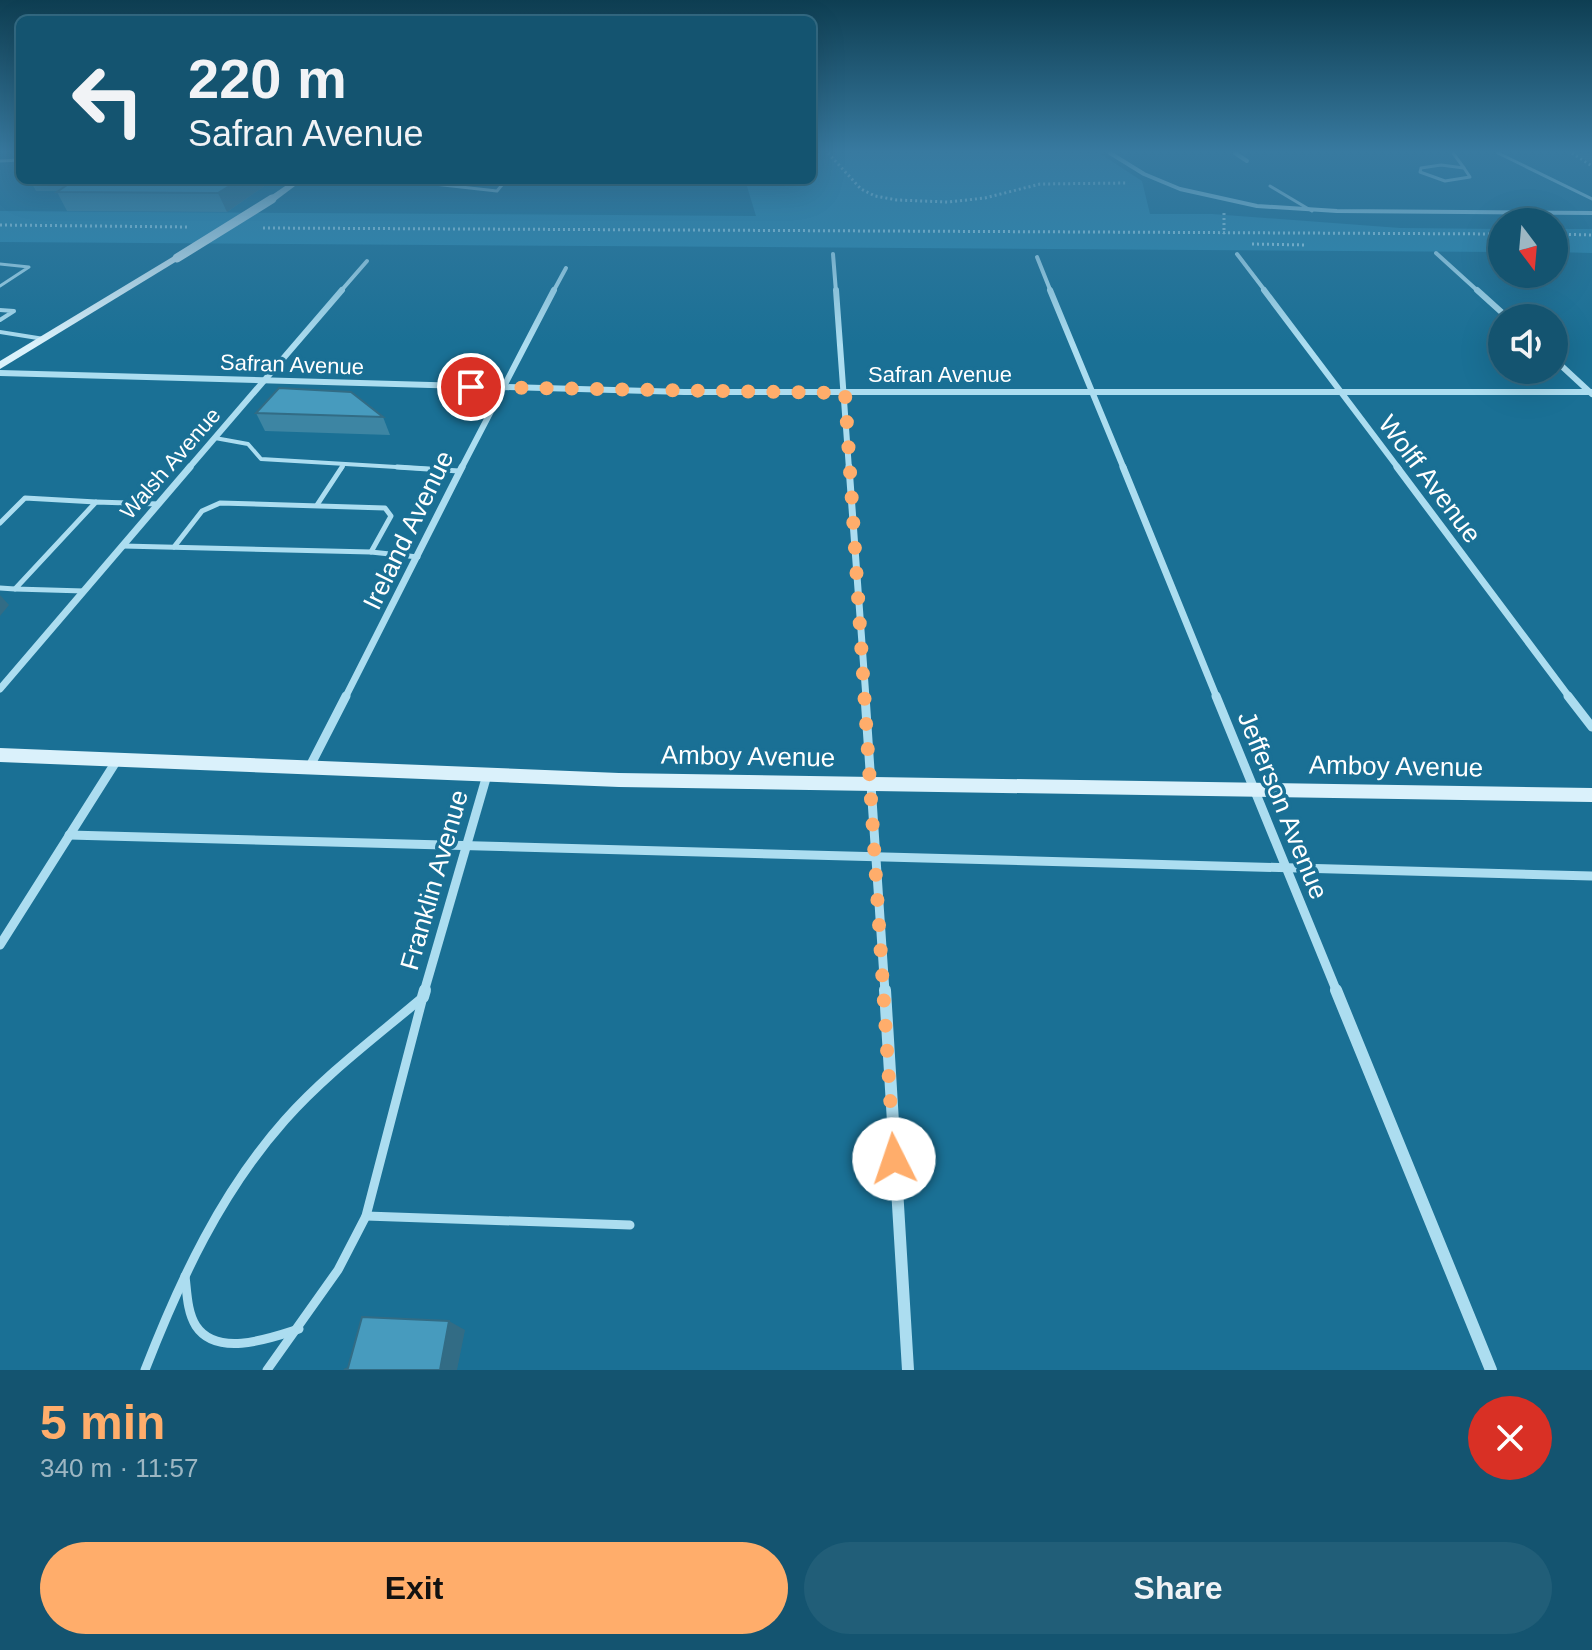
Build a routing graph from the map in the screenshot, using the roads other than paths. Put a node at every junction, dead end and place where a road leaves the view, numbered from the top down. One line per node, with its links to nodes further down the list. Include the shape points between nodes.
1 (243, 217): 14 (street, bridge)
2 (1436, 253): 10 (street)
3 (833, 254): 22 (street)
4 (1237, 254): 21 (street, Wolff Avenue)
5 (1037, 257): 20 (street, Jefferson Avenue)
6 (367, 261): 18 (street, Walsh Avenue)
7 (0, 264): 9 (lane, via 29,267)
8 (566, 268): 19 (street, Ireland Avenue)
9 (0, 286)
10 (1492, 304)
11 (0, 310): 12 (lane, via 14,311)
12 (0, 320)
13 (0, 332): 14 (lane)
14 (44, 339): 15 (street)
15 (0, 366)
16 (1568, 372): 23 (street)
17 (0, 373): 18 (street, Safran Avenue)
18 (264, 381): 19 (street, Safran Avenue); 24 (street, Walsh Avenue)
19 (501, 388): 22 (street, Safran Avenue); 26 (street, Ireland Avenue)
20 (1094, 392): 21 (street, Safran Avenue); 22 (street, Safran Avenue); 45 (street, Jefferson Avenue)
21 (1339, 392): 23 (street, Safran Avenue); 39 (street, Wolff Avenue)
22 (845, 393): 44 (street)
23 (1591, 393)
24 (215, 438): 25 (lane, via 248,444 261,459); 28 (street, Walsh Avenue)
25 (344, 464): 26 (lane); 29 (lane)
26 (459, 471): 34 (street, Ireland Avenue)
27 (96, 502): 28 (lane); 30 (lane, via 25,498); 36 (lane)
28 (159, 504): 31 (street, Walsh Avenue)
29 (317, 505): 32 (lane, via 220,503 202,511); 33 (lane, via 385,508 391,516)
30 (0, 523)
31 (123, 546): 32 (lane); 37 (street, Walsh Avenue)
32 (174, 547): 33 (lane)
33 (371, 552): 34 (lane)
34 (418, 557): 42 (street, Ireland Avenue)
35 (0, 588): 36 (lane)
36 (15, 589): 37 (lane)
37 (84, 591): 38 (street, Walsh Avenue)
38 (0, 689)
39 (1592, 727)
40 (0, 755): 41 (street, Amboy Avenue)
41 (117, 760): 42 (street, Amboy Avenue); 47 (street)
42 (309, 768): 43 (street, Amboy Avenue)
43 (487, 775): 44 (street, Amboy Avenue); 48 (street, Franklin Avenue)
44 (872, 785): 45 (street, Amboy Avenue); 49 (street)
45 (1252, 790): 46 (street, Amboy Avenue); 50 (street, Jefferson Avenue)
46 (1592, 795)
47 (69, 835): 48 (street); 52 (street)
48 (466, 846): 49 (street); 53 (street, Franklin Avenue)
49 (875, 857): 50 (street); 60 (street)
50 (1286, 868): 51 (street); 61 (street, Jefferson Avenue)
51 (1592, 876)
52 (0, 945)
53 (423, 997): 54 (lane); 56 (lane, via 286,1119 206,1230)
54 (366, 1216): 55 (lane); 57 (lane)
55 (630, 1225)
56 (185, 1272): 57 (lane, via 189,1309 199,1330 219,1340 271,1338); 58 (lane)
57 (299, 1328): 59 (lane)
58 (145, 1370)
59 (267, 1370)
60 (908, 1370)
61 (1491, 1370)

